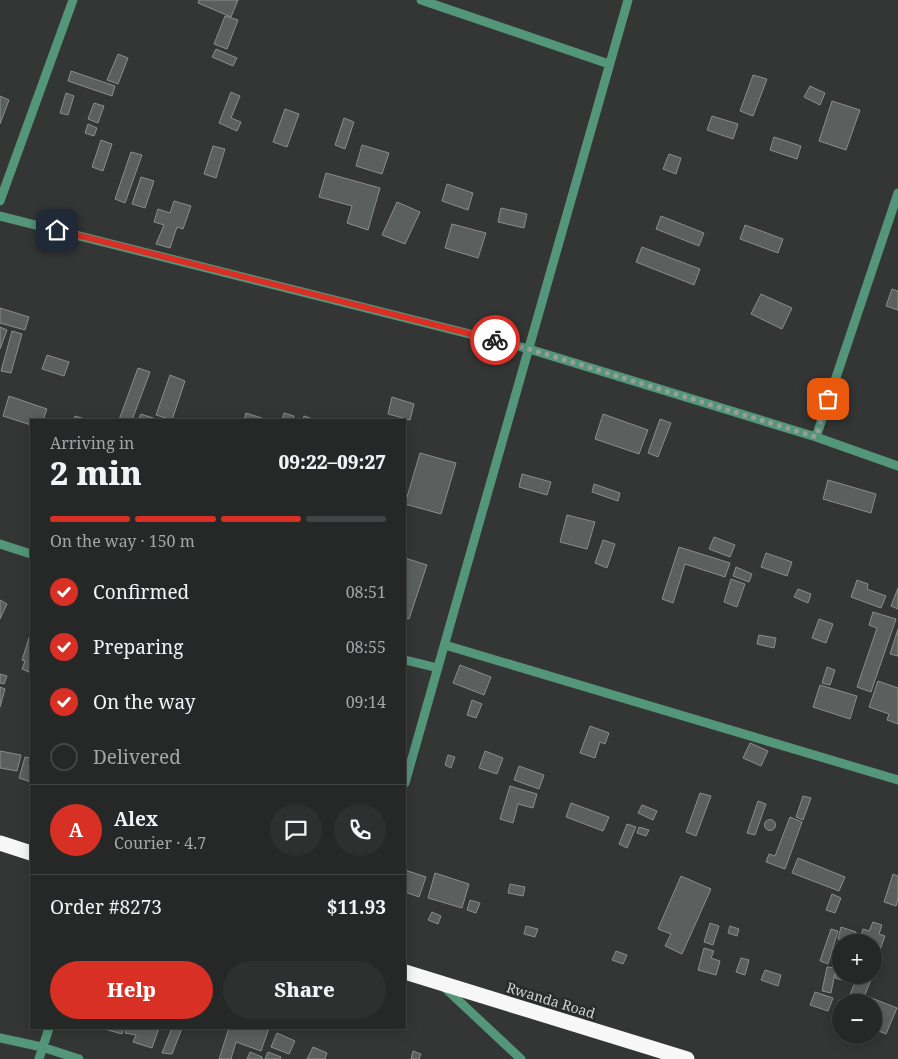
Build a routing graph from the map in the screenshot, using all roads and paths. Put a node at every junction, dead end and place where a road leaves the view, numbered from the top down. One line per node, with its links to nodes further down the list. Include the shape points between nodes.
1 (73, 0): 6 (street)
2 (421, 0): 4 (street)
3 (628, 0): 4 (street)
4 (610, 64): 8 (street)
5 (898, 194): 9 (street)
6 (0, 201)
7 (0, 216): 8 (street)
8 (529, 349): 9 (street); 13 (street)
9 (816, 437): 10 (street)
10 (898, 466)
11 (0, 544): 12 (street)
12 (30, 554)
13 (445, 645): 15 (street); 17 (street)
14 (406, 660): 15 (street)
15 (438, 668): 16 (street)
16 (406, 780)
17 (898, 780)
18 (0, 843): 19 (highway)
19 (30, 853)
20 (406, 972): 21 (highway, Rwanda Road)
21 (440, 983): 27 (street); 28 (highway, Rwanda Road)
22 (49, 1029): 24 (street)
23 (0, 1038): 24 (street)
24 (42, 1047): 25 (street); 26 (street)
25 (39, 1059)
26 (79, 1059)
27 (520, 1059)
28 (687, 1059)

